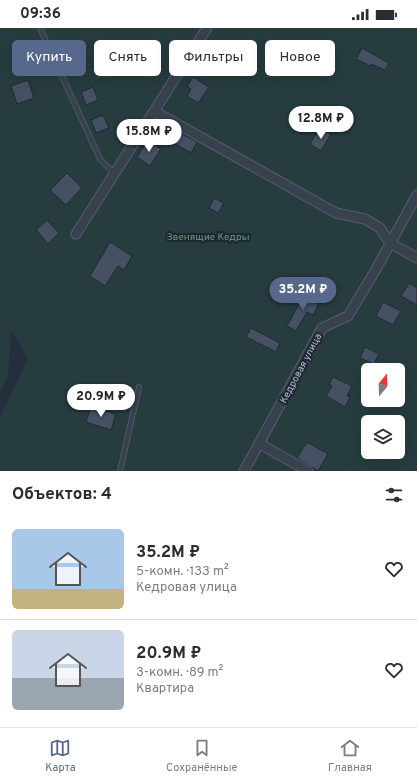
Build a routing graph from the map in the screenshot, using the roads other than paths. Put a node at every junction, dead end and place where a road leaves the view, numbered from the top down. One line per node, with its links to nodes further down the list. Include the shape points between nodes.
1 (40, 28): 4 (lane, via 100,159)
2 (206, 28): 3 (street)
3 (154, 111): 4 (street); 7 (street, via 336,213 365,219 380,228)
4 (114, 173): 6 (street)
5 (417, 195): 7 (street, Кедровая улица)
6 (76, 234)
7 (390, 244): 8 (street); 10 (street, Кедровая улица, via 348,316 322,328)
8 (417, 258)
9 (139, 387): 11 (lane)
10 (260, 444): 12 (street, Кедровая улица); 13 (street)
11 (120, 471)
12 (244, 471)
13 (308, 471)

